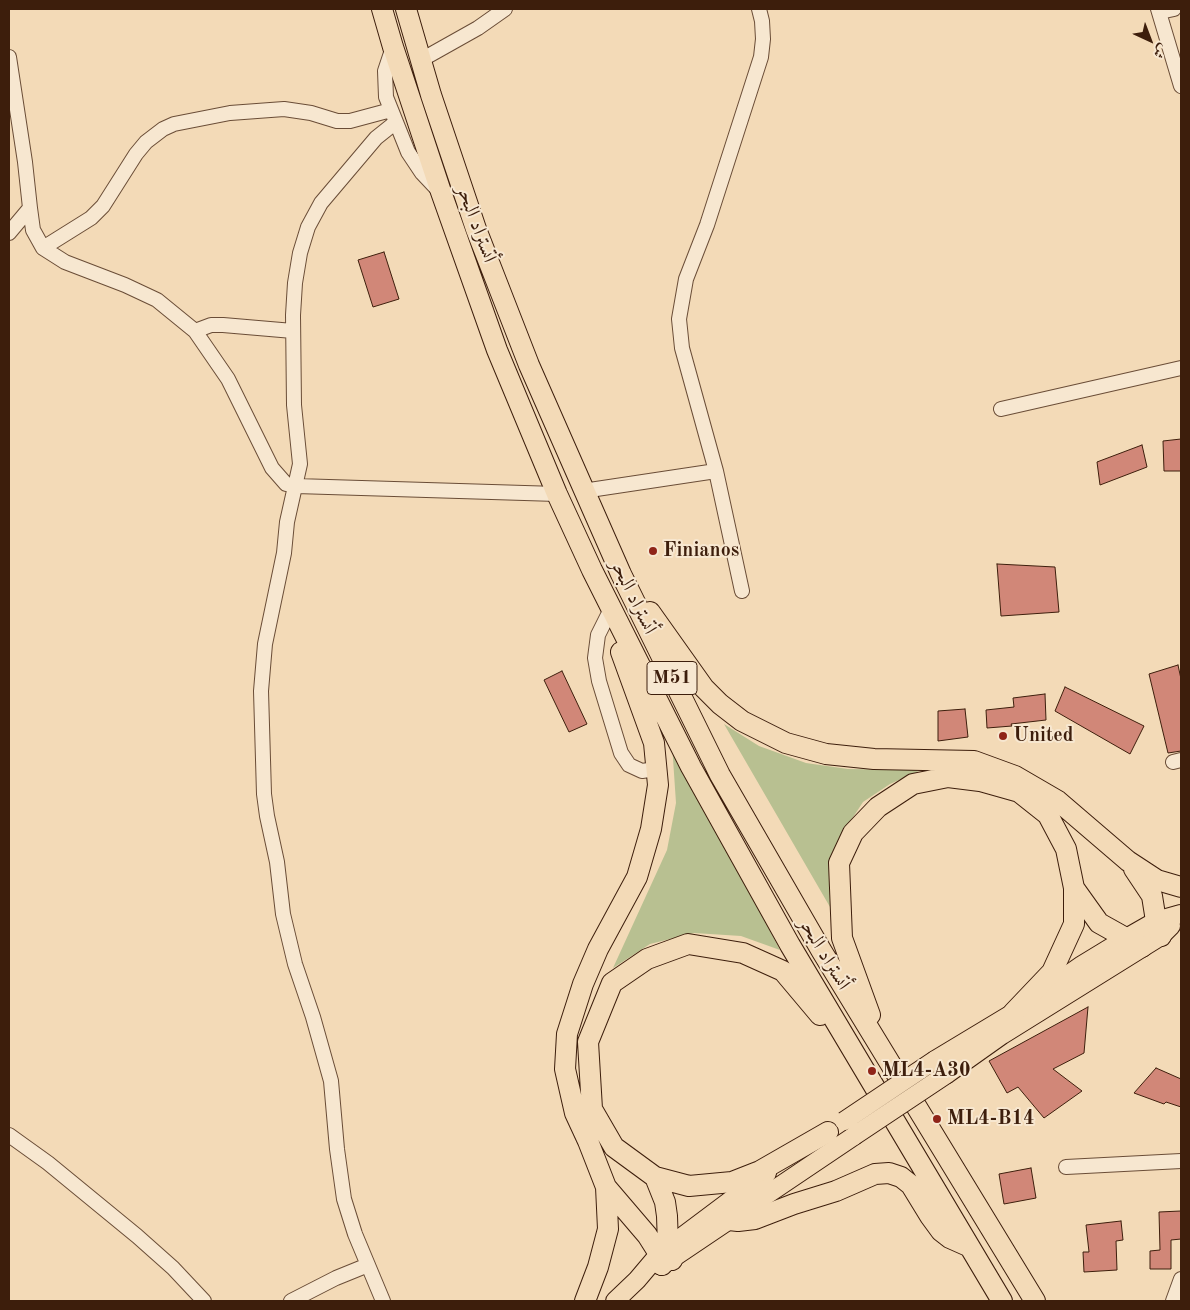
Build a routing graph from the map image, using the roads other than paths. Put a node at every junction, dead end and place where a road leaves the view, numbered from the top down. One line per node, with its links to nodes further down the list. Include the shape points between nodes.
1 (382, 9): 7 (highway, أتستراد البحر / M51)
2 (406, 9): 9 (highway, أتستراد البحر / M51)
3 (505, 9): 9 (street)
4 (759, 9): 20 (street, via 763,39 761,57 707,225 686,279 679,318 682,348)
5 (1174, 9): 6 (street)
6 (1159, 10): 10 (street)
7 (393, 47): 11 (street, via 385,78 386,97); 12 (highway, أتستراد البحر / M51)
8 (9, 57): 13 (street)
9 (421, 60): 22 (highway, أتستراد البحر / M51, via 476,229)
10 (1181, 86)
11 (394, 116): 12 (street, via 415,162); 15 (street, via 337,121 311,112 284,109 230,113 174,124 146,142 103,206 91,218); 17 (street, via 329,192 314,215 299,260)
12 (441, 192): 23 (highway, أتستراد البحر / M51, via 497,350)
13 (30, 208): 14 (street); 15 (street, via 33,230)
14 (9, 233)
15 (43, 248): 16 (street, via 64,262 157,300)
16 (195, 331): 17 (street, via 211,325 223,325); 21 (street, via 228,379 272,468 286,484)
17 (293, 331): 21 (street, via 294,405 300,453)
18 (1181, 368): 19 (street)
19 (1002, 410)
20 (716, 471): 22 (street); 26 (street)
21 (296, 486): 23 (street); 47 (street, via 262,671 264,794 287,937 331,1081 344,1199)
22 (583, 491): 25 (highway, أتستراد البحر / M51)
23 (557, 494): 24 (highway, أتستراد البحر / M51)
24 (592, 570): 27 (highway); 37 (highway, أتستراد البحر / M51, via 692,767)
25 (621, 574): 29 (highway, via 704,688 742,721 786,743 826,754 874,759 974,761 1014,776 1058,801); 36 (highway, أتستراد البحر / M51, via 720,775)
26 (742, 591)
27 (608, 614): 28 (highway, via 654,743); 28 (street, via 598,636 595,658 621,753 629,765 642,771)
28 (656, 770): 43 (highway, via 658,785 651,829 637,877 598,949 567,1034 565,1069 574,1113)
29 (1128, 861): 30 (highway, via 1157,880); 33 (highway, via 1152,896)
30 (1181, 887)
31 (1074, 888): 34 (highway, via 1099,923); 35 (highway, via 1074,924 1052,972); 36 (highway, via 1066,848 1048,815 1019,792 980,781 948,777 913,784 878,807 854,833 839,863 842,938)
32 (1181, 914): 33 (main road)
33 (1158, 929): 34 (main road)
34 (1135, 942): 35 (main road, via 1082,965); 44 (main road, bridge)
35 (1013, 1013): 38 (main road, bridge, via 935,1060)
36 (885, 1054): 55 (highway, أتستراد البحر / M51)
37 (858, 1060): 42 (highway, via 784,970 743,953 688,944 647,959 612,983 588,1042 592,1110 614,1148); 45 (highway, أتستراد البحر / M51)
38 (836, 1127): 42 (highway, via 760,1171 732,1182 689,1186); 46 (main road, via 750,1185)
39 (9, 1135): 49 (street, via 137,1236)
40 (1181, 1161): 41 (street)
41 (1066, 1167)
42 (655, 1177): 46 (highway, via 667,1216)
43 (606, 1187): 46 (highway); 52 (highway, via 608,1229)
44 (729, 1220): 45 (highway, via 755,1219 875,1174 889,1173 911,1185 942,1231); 46 (main road)
45 (969, 1247): 54 (highway, أتستراد البحر / M51)
46 (665, 1256): 53 (main road)
47 (368, 1266): 50 (street); 51 (street)
48 (1181, 1279): 56 (street)
49 (204, 1301)
50 (291, 1301)
51 (382, 1301)
52 (585, 1301)
53 (615, 1301)
54 (1002, 1301)
55 (1035, 1301)
56 (1173, 1301)

